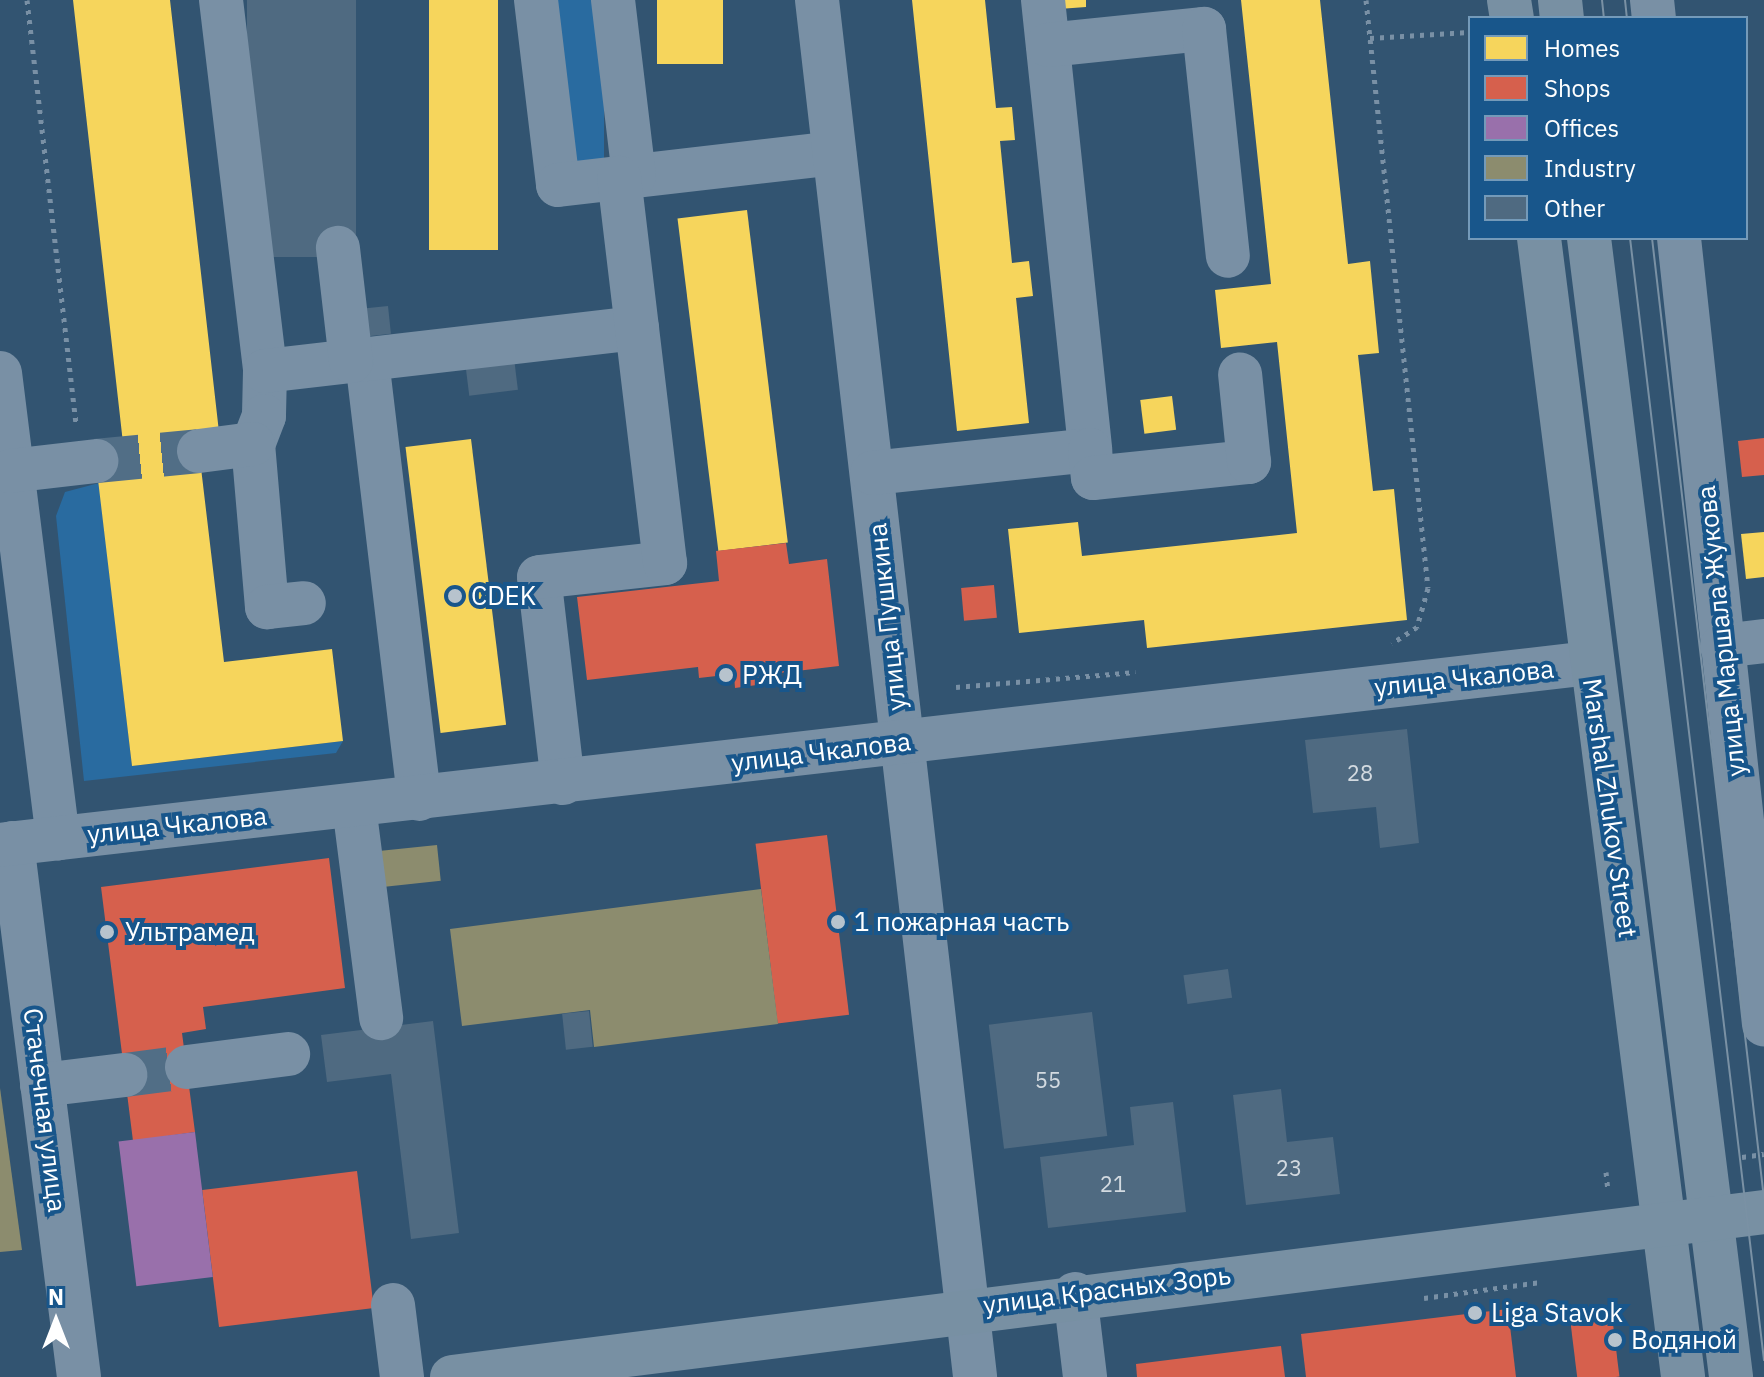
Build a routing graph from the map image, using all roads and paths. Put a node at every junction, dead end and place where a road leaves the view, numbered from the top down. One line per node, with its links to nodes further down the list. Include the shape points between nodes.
1 (27, 0): 27 (path)
2 (221, 0): 20 (street)
3 (536, 0): 12 (street, via 558,185)
4 (613, 0): 12 (street)
5 (817, 0): 11 (street, улица Пушкина)
6 (1043, 0): 10 (street)
7 (1366, 0): 9 (path)
8 (1468, 32): 9 (path)
9 (1370, 38): 32 (path, via 1428,588 1417,627)
10 (1048, 45): 17 (street, via 1204,29); 25 (street)
11 (834, 153): 12 (street); 29 (street, улица Пушкина)
12 (627, 177): 18 (street)
13 (1539, 240): 34 (main road, Marshal Zhukov Street)
14 (1589, 240): 33 (main road, Marshal Zhukov Street)
15 (1679, 240): 31 (street, улица Маршала Жукова)
16 (338, 248): 19 (street)
17 (1228, 256)
18 (637, 328): 19 (street); 38 (street, via 665,563 539,577)
19 (359, 360): 20 (street); 39 (street)
20 (265, 371): 24 (street, via 264,416)
21 (0, 373): 23 (street)
22 (1240, 374): 25 (street, via 1249,462 1093,478)
23 (2, 418): 28 (street)
24 (253, 444): 26 (street); 30 (street, via 267,607)
25 (1090, 450): 29 (street)
26 (199, 451)
27 (88, 462): 28 (street)
28 (10, 471): 41 (street)
29 (872, 473): 37 (street, улица Пушкина)
30 (304, 603)
31 (1743, 643): 44 (street, улица Маршала Жукова)
32 (1381, 646)
33 (1641, 656): 34 (main road, улица Чкалова); 52 (main road, Marshal Zhukov Street)
34 (1591, 663): 37 (street, улица Чкалова); 53 (main road, Marshal Zhukov Street)
35 (1153, 670): 36 (path)
36 (956, 687)
37 (901, 742): 38 (street, улица Чкалова); 56 (street, улица Пушкина)
38 (563, 783): 39 (street, улица Чкалова)
39 (419, 799): 40 (street, улица Чкалова)
40 (354, 806): 41 (street, улица Чкалова); 43 (street)
41 (58, 838): 42 (street, улица Чкалова)
42 (6, 844): 48 (street, Стачечная улица)
43 (381, 1018)
44 (1764, 1024)
45 (288, 1054): 46 (street)
46 (187, 1067)
47 (125, 1075): 48 (street)
48 (42, 1085): 58 (street, Стачечная улица)
49 (1606, 1172): 50 (path)
50 (1608, 1191)
51 (1764, 1212): 52 (main road, улица Красных Зорь)
52 (1710, 1219): 53 (main road, улица Красных Зорь); 63 (main road, Marshal Zhukov Street)
53 (1664, 1224): 54 (main road, улица Красных Зорь); 62 (main road, Marshal Zhukov Street)
54 (1075, 1294): 56 (main road, улица Красных Зорь); 61 (street)
55 (393, 1305): 59 (street)
56 (966, 1307): 57 (main road, улица Красных Зорь); 60 (street, улица Пушкина)
57 (474, 1376)
58 (79, 1377)
59 (402, 1377)
60 (975, 1377)
61 (1085, 1377)
62 (1683, 1377)
63 (1731, 1377)

